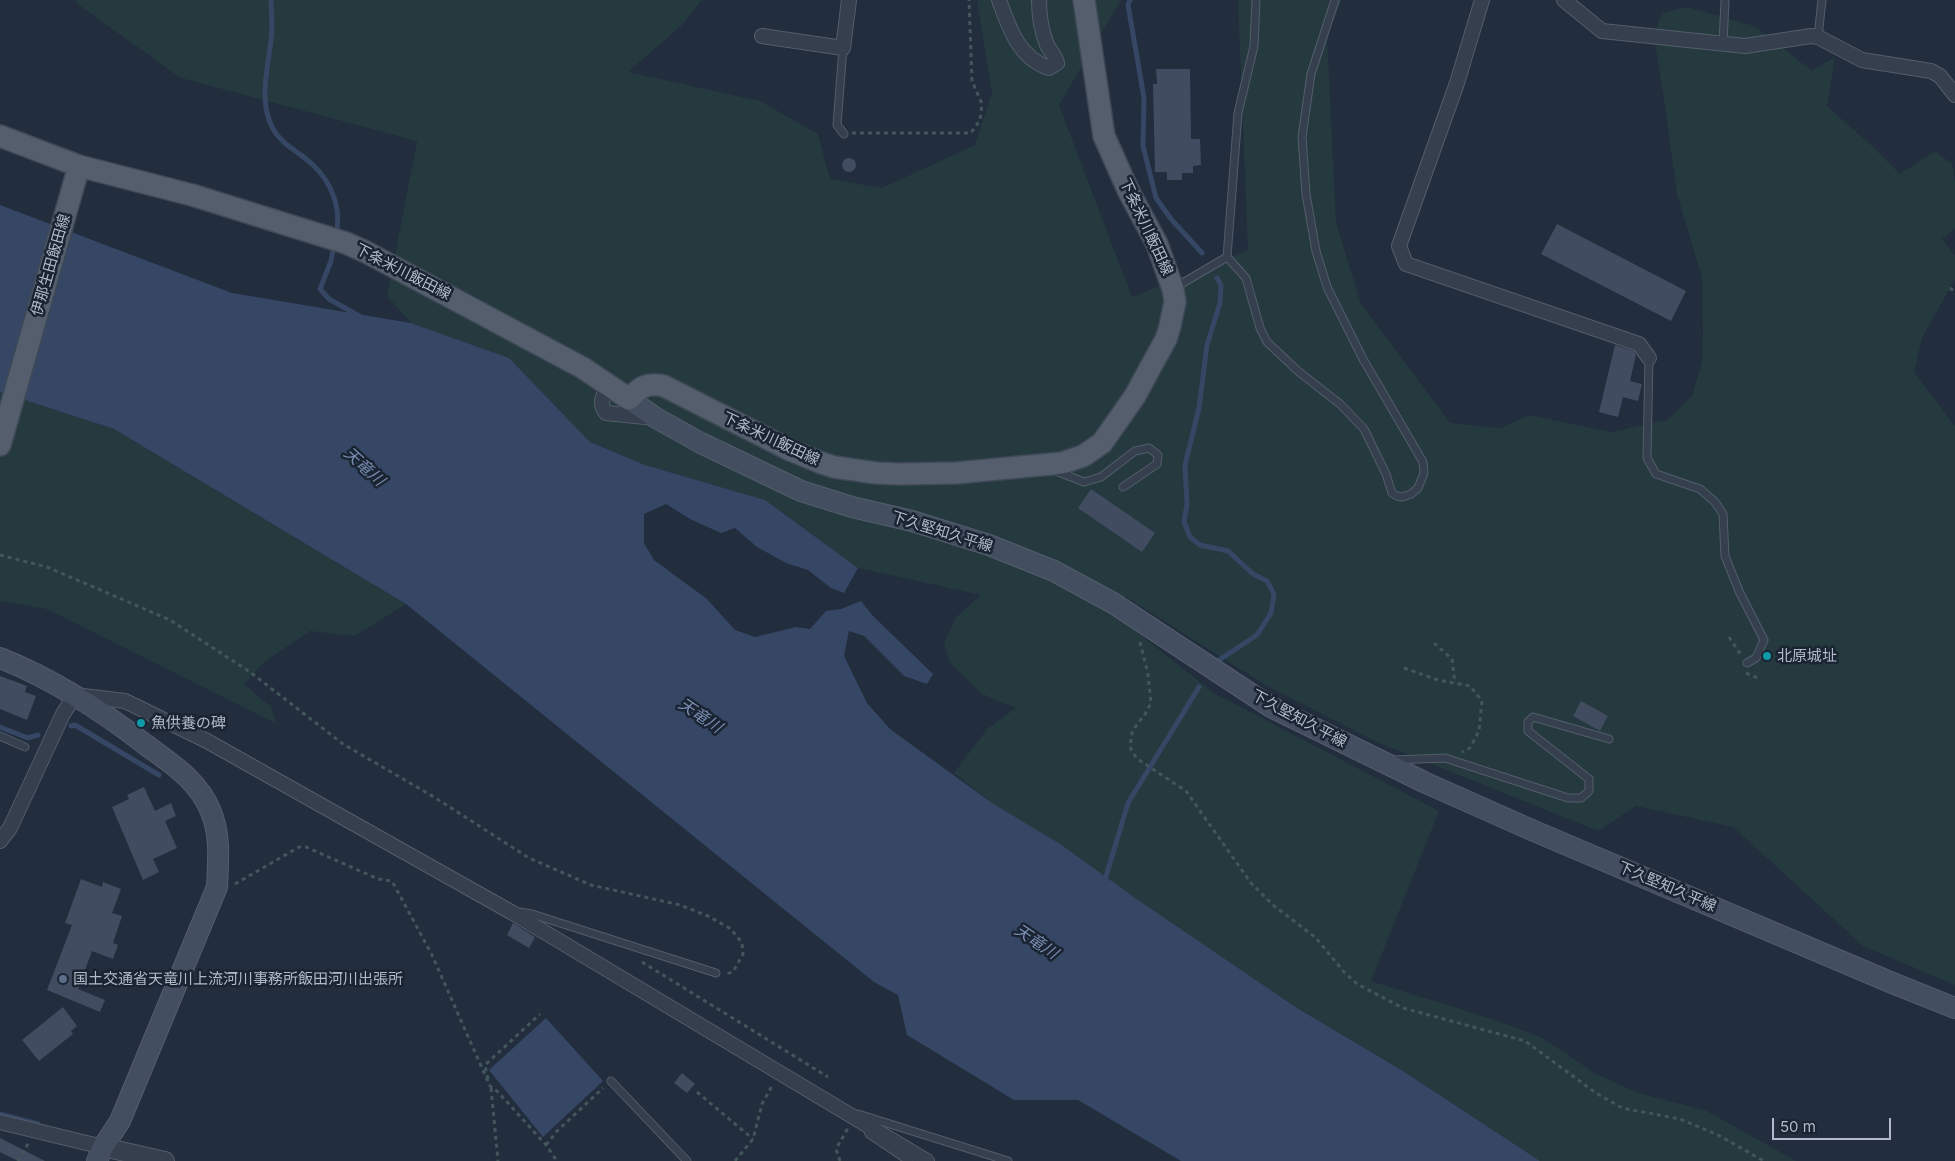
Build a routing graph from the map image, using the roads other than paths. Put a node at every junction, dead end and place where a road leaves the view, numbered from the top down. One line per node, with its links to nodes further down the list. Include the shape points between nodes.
1 (849, 0): 14 (street)
2 (1000, 0): 3 (street, via 1020,48 1040,65 1049,68 1057,62 1043,32)
3 (1039, 0)
4 (1084, 0): 20 (main road, 下条米川飯田線, via 1104,136 1157,244)
5 (1256, 0): 19 (lane, via 1254,46 1238,113)
6 (1335, 0): 19 (lane, via 1309,83 1302,137 1306,194 1316,251 1327,287 1363,359 1423,462 1424,473 1418,488 1411,494 1402,497 1392,493 1364,429 1340,404 1267,342 1246,278)
7 (1482, 0): 21 (street, via 1457,83 1399,246 1406,264 1639,344)
8 (1564, 0): 13 (street, via 1602,31)
9 (1725, 0): 13 (lane)
10 (1822, 0): 12 (lane)
11 (762, 36): 14 (street)
12 (1818, 37): 13 (street, via 1745,46); 15 (street, via 1862,60 1931,72 1940,76)
13 (1723, 44)
14 (844, 48): 16 (lane, via 837,125)
15 (1953, 90)
16 (844, 134)
17 (0, 136): 18 (main road)
18 (79, 166): 22 (main road, 下条米川飯田線, via 192,195 335,239 366,252); 25 (main road, 伊那生田飯田線)
19 (1226, 257): 20 (lane)
20 (1174, 289): 26 (main road, 下条米川飯田線, via 1173,314 1166,339 1135,396 1102,443 1083,456)
21 (1649, 358): 29 (lane, via 1647,458 1656,474 1700,489 1723,514 1725,556 1764,640 1756,658)
22 (608, 384): 23 (main road, 下条米川飯田線); 24 (street, via 601,400 606,413)
23 (629, 399): 24 (main road, 下久堅知久平線); 26 (main road, 下条米川飯田線, via 648,384 664,386 790,450 834,466 899,474 956,473)
24 (656, 418): 34 (main road, 下久堅知久平線, via 801,490 852,507 912,521 1054,571 1113,603 1271,707)
25 (0, 445)
26 (1041, 465): 27 (lane, via 1084,482 1101,477 1135,451 1149,448 1158,455 1157,464)
27 (1123, 486)
28 (0, 658): 30 (main road)
29 (1747, 663)
30 (75, 695): 35 (street, via 10,828); 36 (street, via 125,701 199,737); 43 (main road, via 182,771 211,811 218,850 217,887 120,1121)
31 (0, 736): 33 (lane)
32 (1609, 739): 34 (lane, via 1533,717 1528,722 1528,731 1589,779 1589,791 1581,798 1568,798 1445,758)
33 (25, 747)
34 (1379, 760): 38 (main road, 下久堅知久平線, via 1534,831)
35 (0, 841)
36 (511, 912): 37 (lane, via 532,914); 40 (street)
37 (716, 973)
38 (1955, 1008)
39 (611, 1081): 45 (lane)
40 (841, 1108): 41 (street); 48 (lane)
41 (860, 1120): 46 (lane, via 869,1134); 47 (street)
42 (0, 1122): 43 (street)
43 (100, 1154): 44 (street)
44 (165, 1161)
45 (687, 1161)
46 (908, 1161)
47 (927, 1161)
48 (1008, 1161)

